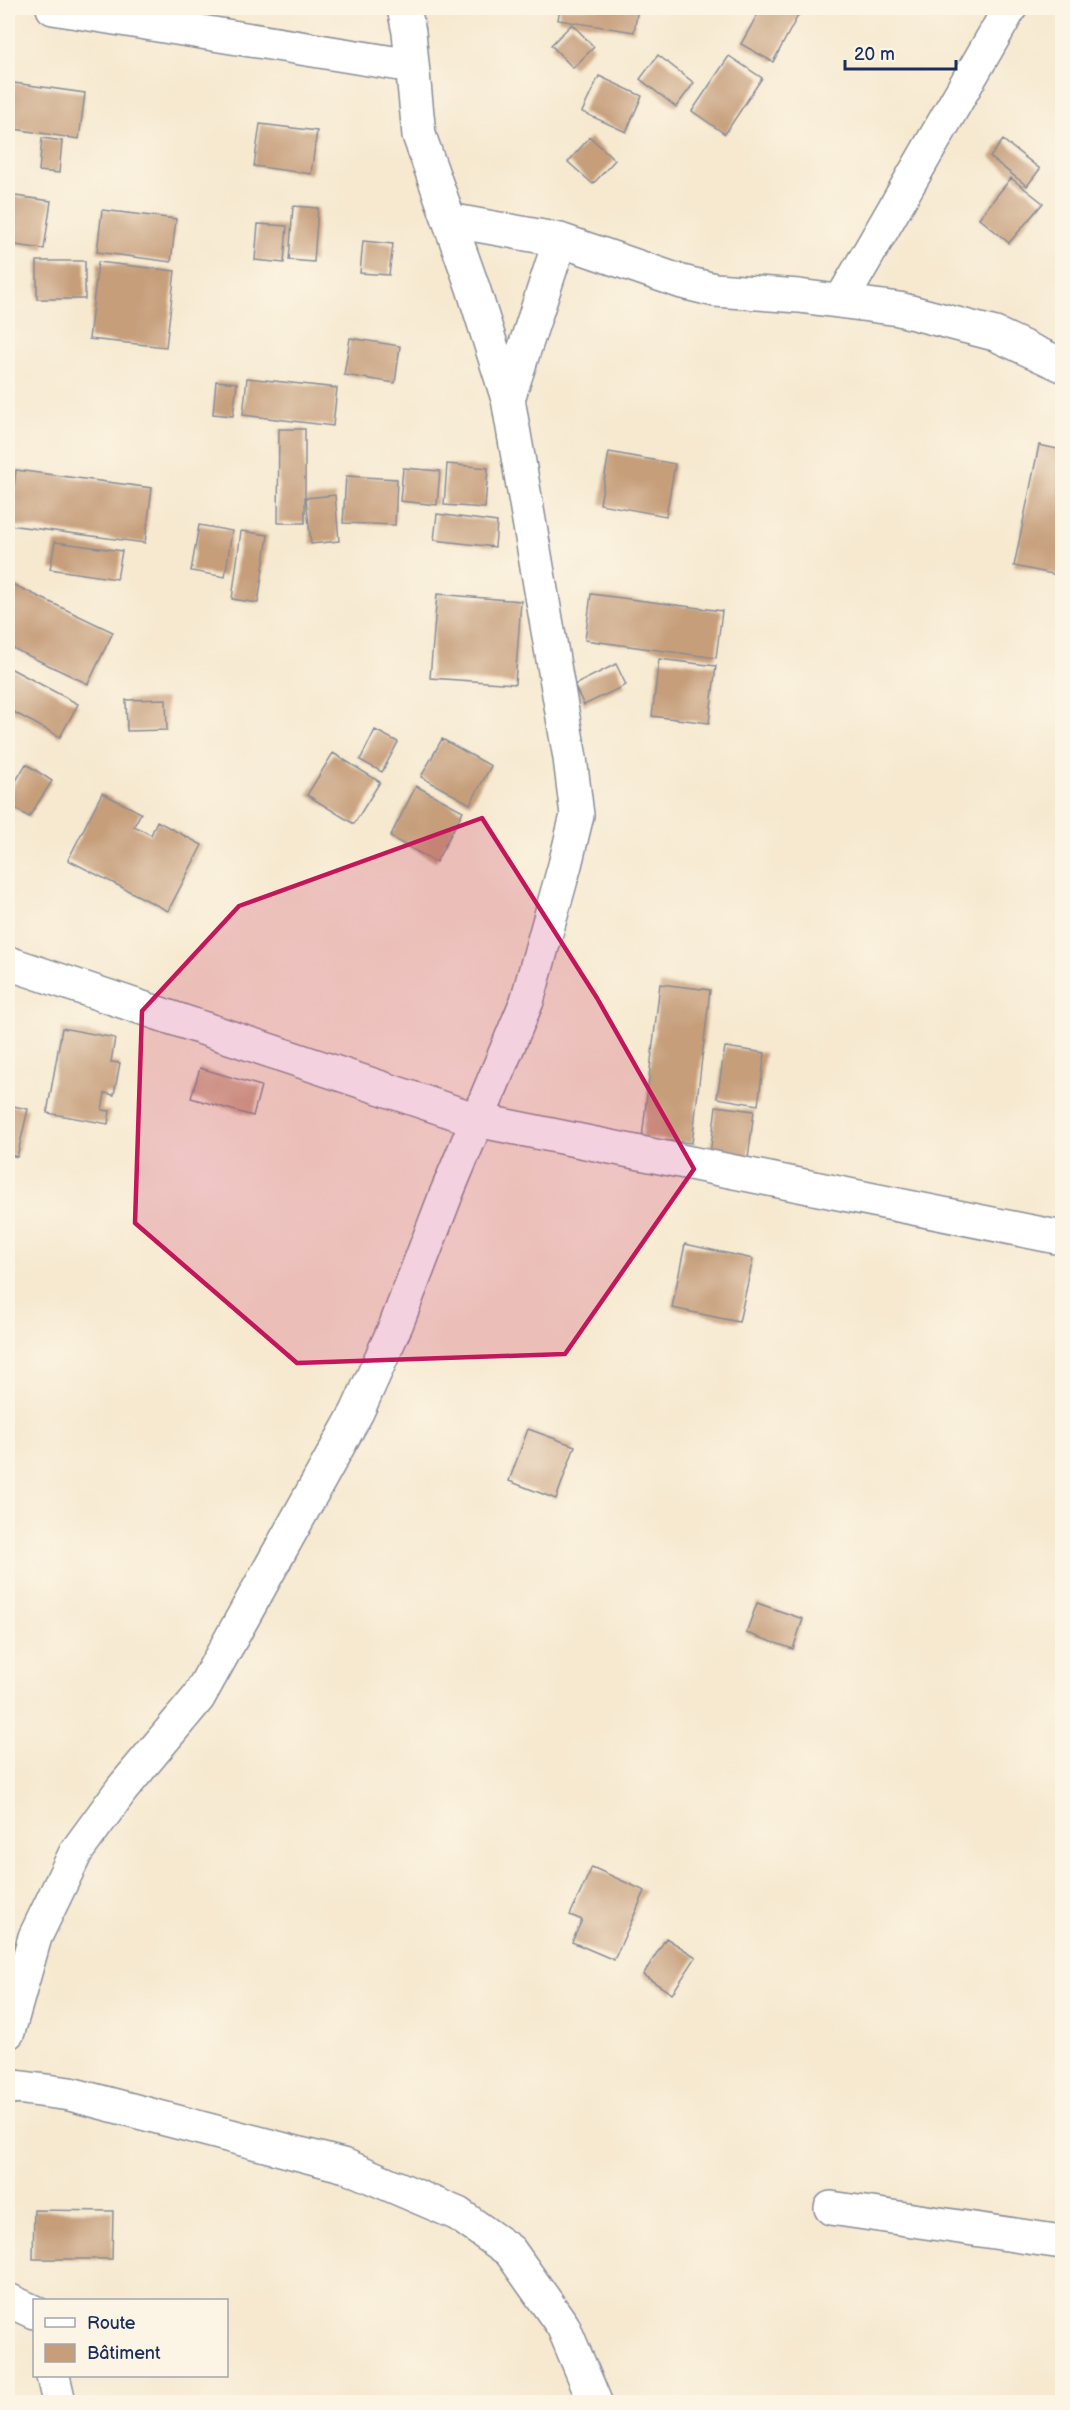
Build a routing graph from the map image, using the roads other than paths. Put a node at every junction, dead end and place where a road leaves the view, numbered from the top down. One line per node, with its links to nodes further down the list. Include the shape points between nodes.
1 (53, 8): 4 (street)
2 (404, 8): 4 (street)
3 (1010, 8): 7 (street)
4 (412, 66): 5 (street, via 419,135)
5 (449, 220): 6 (street); 9 (street)
6 (560, 240): 7 (street, via 715,290); 9 (street)
7 (842, 301): 8 (street, via 899,309 995,334)
8 (1062, 365)
9 (508, 399): 11 (street, via 577,815 527,1001)
10 (8, 963): 11 (street)
11 (477, 1120): 12 (street); 13 (street, via 396,1325 357,1412 198,1698 76,1852 35,1937)
12 (1062, 1238)
13 (8, 2032)
14 (8, 2086): 21 (street, via 70,2094 346,2166 458,2214 510,2251 563,2326)
15 (831, 2208): 16 (street)
16 (1062, 2242)
17 (8, 2300): 18 (street)
18 (33, 2312)
19 (53, 2377): 20 (street)
20 (59, 2403)
21 (595, 2403)

